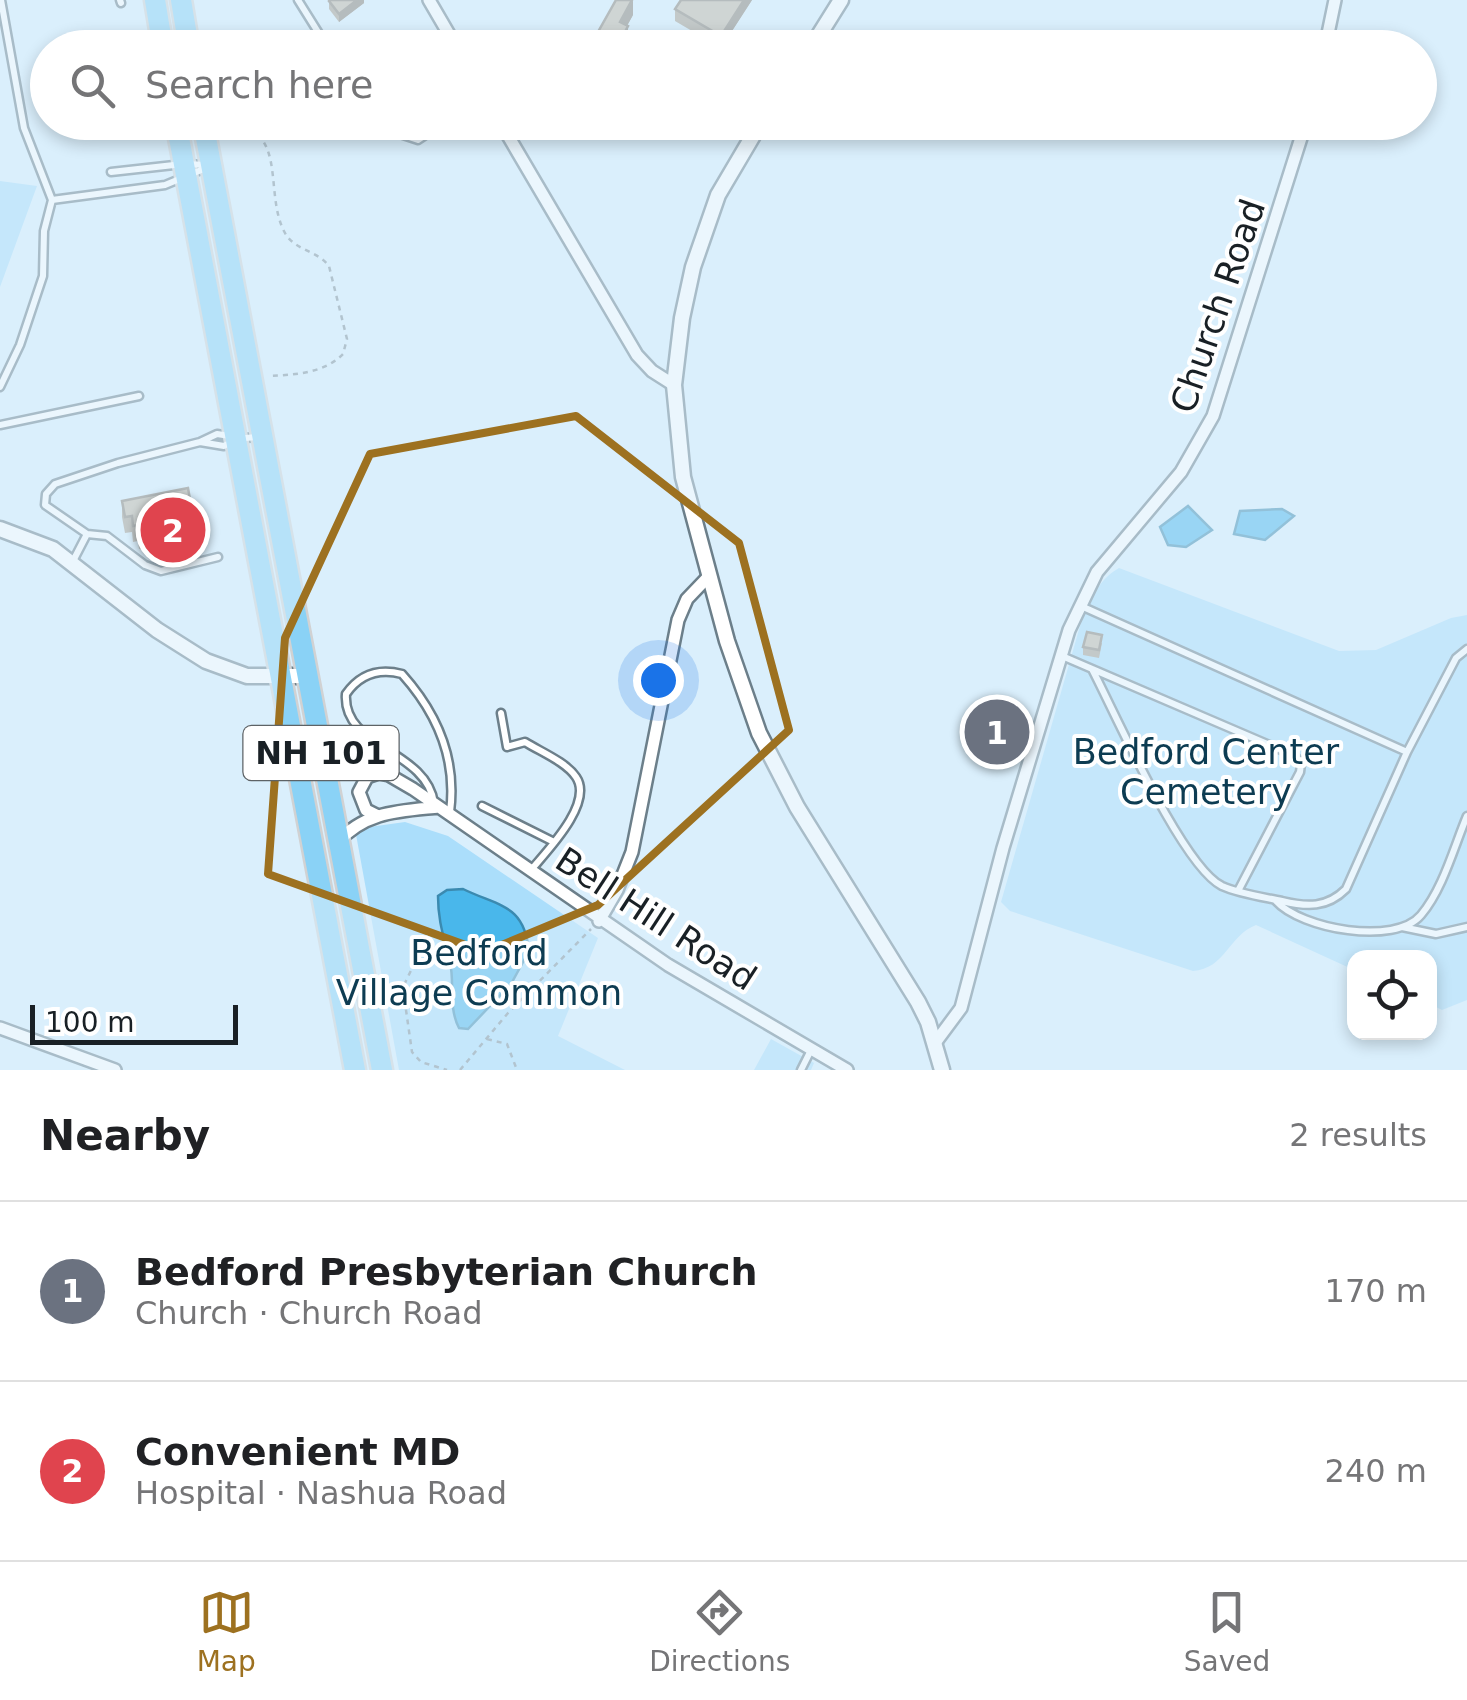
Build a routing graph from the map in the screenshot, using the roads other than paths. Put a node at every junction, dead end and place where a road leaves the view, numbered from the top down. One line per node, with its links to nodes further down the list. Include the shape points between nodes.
1 (1, 0): 22 (lane, via 24,128)
2 (155, 0): 8 (highway)
3 (181, 0): 9 (highway)
4 (298, 0): 10 (lane)
5 (429, 0): 11 (street)
6 (841, 0): 12 (street)
7 (1335, 0): 13 (street)
8 (160, 30)
9 (187, 30)
10 (317, 30)
11 (446, 30)
12 (823, 30)
13 (1329, 30)
14 (179, 140): 20 (highway, NH 101)
15 (206, 140): 19 (highway, NH 101)
16 (511, 140): 23 (street, via 637,355)
17 (750, 140): 23 (street, via 700,244)
18 (1300, 140): 34 (street, Church Road, via 1213,416 1181,472 1097,572)
19 (211, 166): 20 (lane); 20 (lane); 27 (highway, NH 101)
20 (184, 171): 21 (lane); 22 (lane, via 165,185); 28 (highway, NH 101)
21 (110, 172)
22 (52, 200): 24 (lane, via 43,276)
23 (674, 385): 33 (street, via 683,478)
24 (0, 387)
25 (139, 396): 26 (lane)
26 (0, 425)
27 (263, 436): 28 (lane); 38 (highway, NH 101)
28 (236, 440): 30 (lane, via 224,446 200,442 55,484 44,506); 39 (highway, NH 101)
29 (0, 529): 32 (street)
30 (86, 534): 31 (lane, via 106,536 161,571); 32 (lane)
31 (218, 557)
32 (72, 563): 39 (street, via 190,652 236,673)
33 (709, 576): 51 (street, via 687,598 678,620 632,852); 55 (street, via 759,733 918,1002)
34 (1080, 605): 36 (street, Church Road); 41 (lane)
35 (1467, 649): 41 (lane)
36 (1061, 656): 37 (lane); 55 (street, Church Road, via 961,1008)
37 (1092, 669): 49 (lane, via 1178,838 1212,878); 49 (lane, via 1301,764)
38 (308, 676): 39 (street); 47 (highway, NH 101)
39 (280, 678): 58 (highway, NH 101)
40 (501, 713): 46 (lane, via 507,746 525,742 578,778 578,809)
41 (1407, 752): 50 (lane, via 1346,888 1315,906)
42 (482, 806): 46 (lane)
43 (441, 808): 43 (lane, via 452,796 444,737 429,706 402,674 362,676 346,694 348,714 424,775); 44 (street); 44 (street, Bell Hill Road, via 379,773 367,777 359,792 366,810); 48 (street, Bell Hill Road)
44 (376, 814): 47 (street)
45 (1467, 816): 52 (lane, via 1431,899)
46 (554, 842): 48 (lane)
47 (338, 843): 59 (highway, NH 101)
48 (531, 871): 51 (street, Bell Hill Road)
49 (1238, 891): 50 (lane)
50 (1276, 900): 52 (lane, via 1323,927)
51 (599, 921): 56 (street, Bell Hill Road)
52 (1402, 927): 53 (lane, via 1436,934)
53 (1467, 927)
54 (0, 1028): 57 (street)
55 (935, 1043): 62 (street)
56 (811, 1049): 60 (lane); 61 (street, Bell Hill Road)
57 (115, 1070)
58 (355, 1070)
59 (382, 1070)
60 (801, 1070)
61 (847, 1070)
62 (942, 1070)

